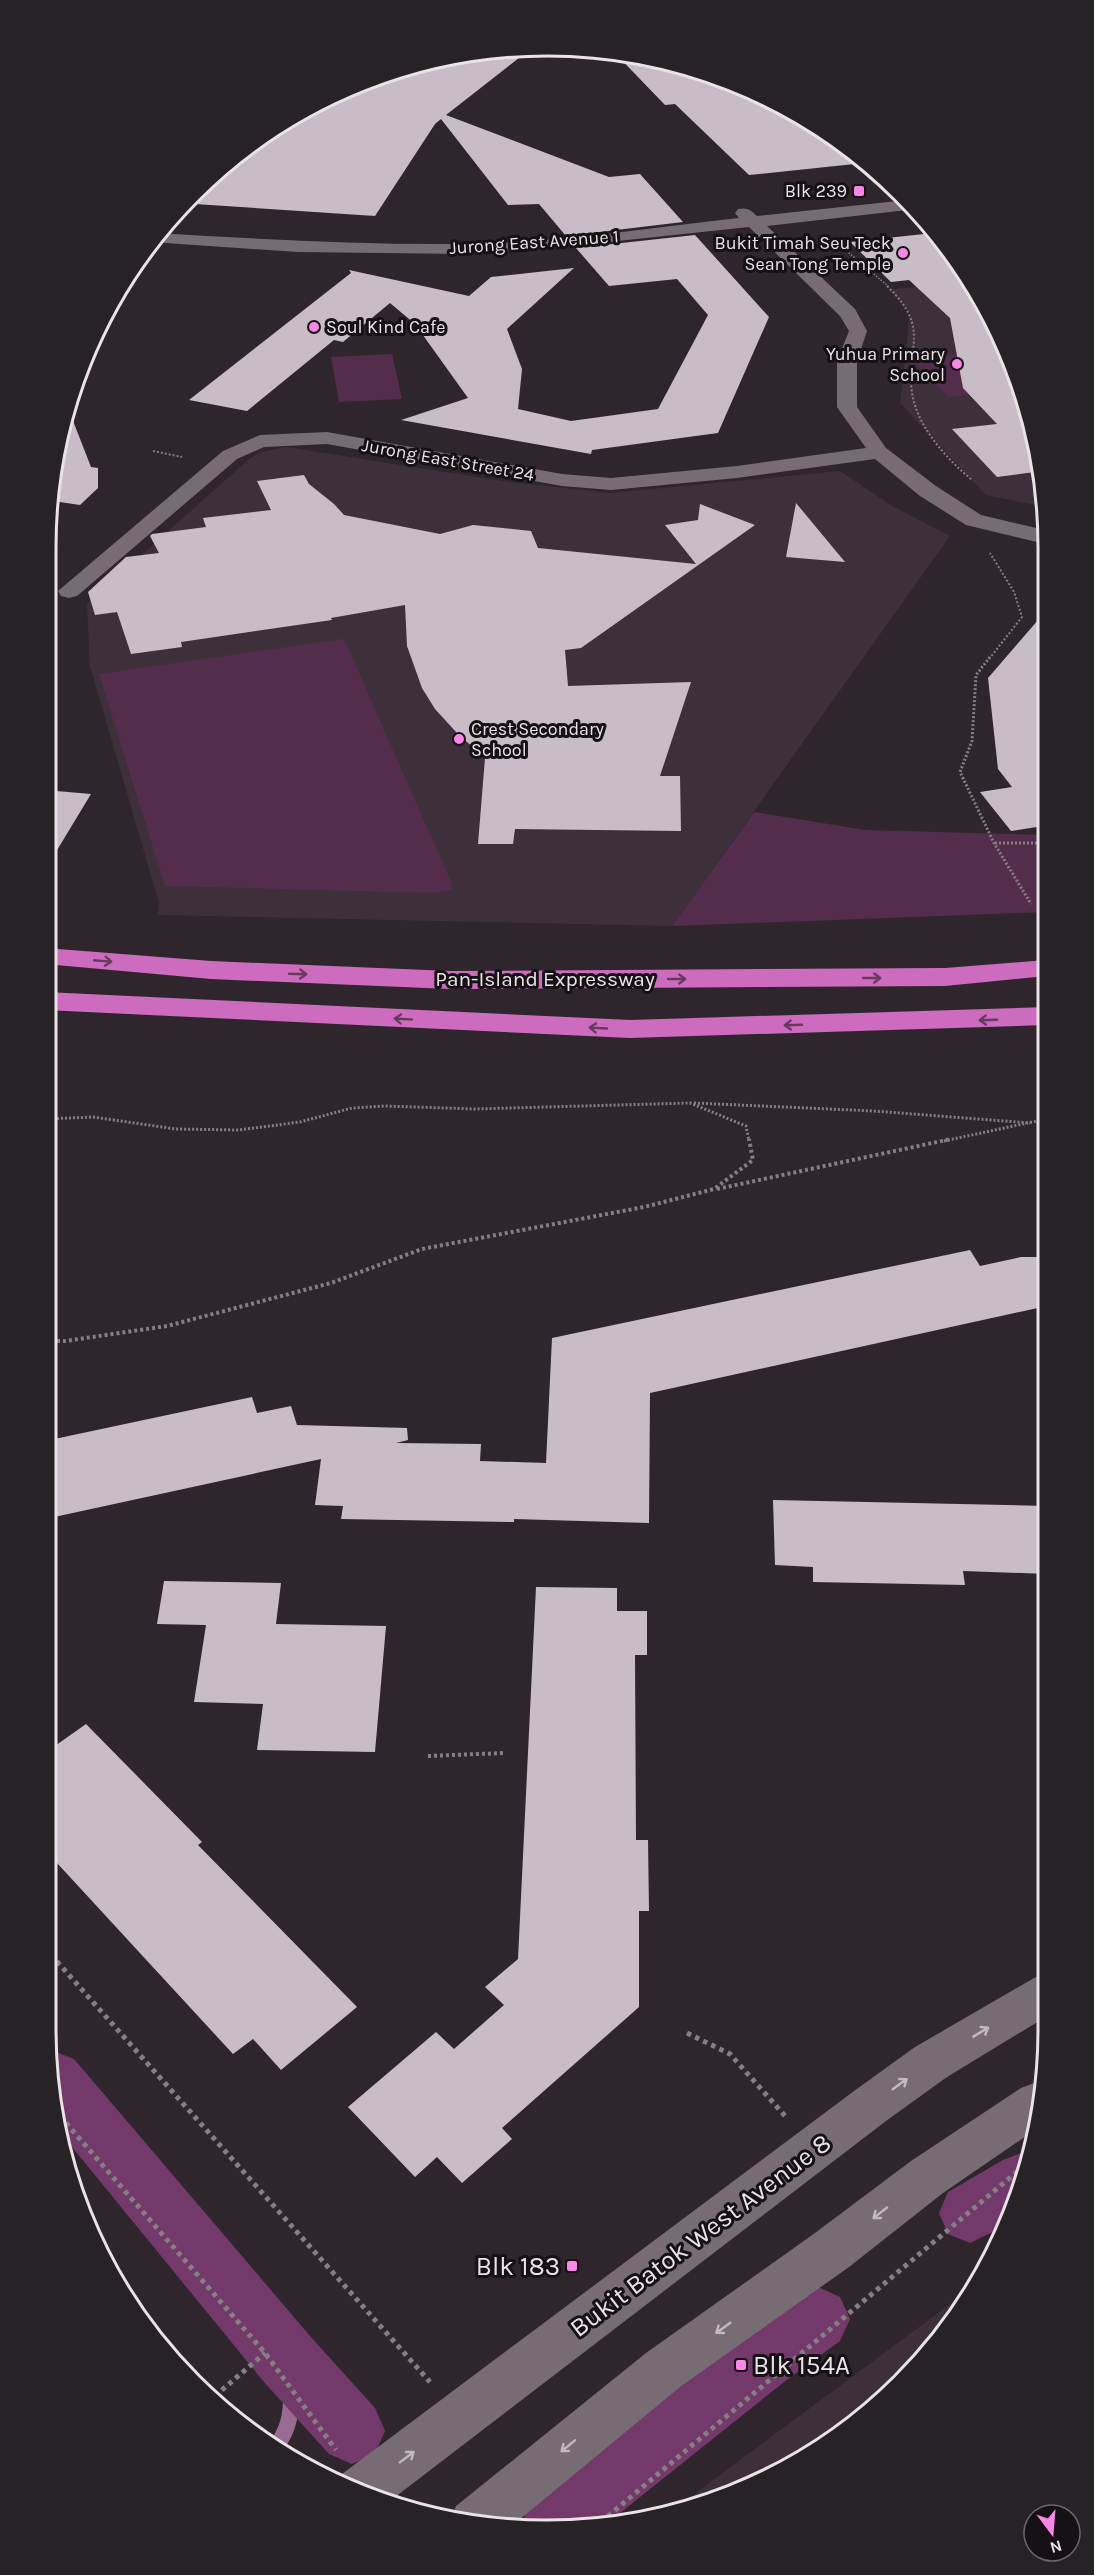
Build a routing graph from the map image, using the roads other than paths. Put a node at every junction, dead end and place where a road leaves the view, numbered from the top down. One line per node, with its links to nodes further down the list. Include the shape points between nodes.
1 (893, 197): 3 (street, Jurong East Avenue 1)
2 (901, 206): 3 (street, Jurong East Avenue 1)
3 (748, 218): 4 (street, Jurong East Avenue 1, via 463,240); 5 (street, Jurong East Avenue 1, via 533,245 464,249 297,247); 6 (street, via 848,313 858,331 847,361 847,407)
4 (172, 229)
5 (164, 239)
6 (879, 452): 7 (street, via 928,491 974,520); 8 (street, Jurong East Street 24, via 737,472 611,484 562,480 327,438 260,441 230,454)
7 (1038, 535)
8 (69, 591)
9 (56, 957): 10 (highway, Pan-Island Expressway, one-way to 10, via 211,970 450,980 945,977)
10 (1038, 969)
11 (56, 1002): 12 (highway, Pan-Island Expressway, one-way to 11, via 630,1029)
12 (1038, 1016)
13 (1038, 1999): 15 (street, Bukit Batok West Avenue 8, one-way to 13, via 870,2106 931,2062)
14 (1032, 2107): 16 (street, one-way to 16, via 927,2177 663,2370)
15 (369, 2486)
16 (485, 2515)

